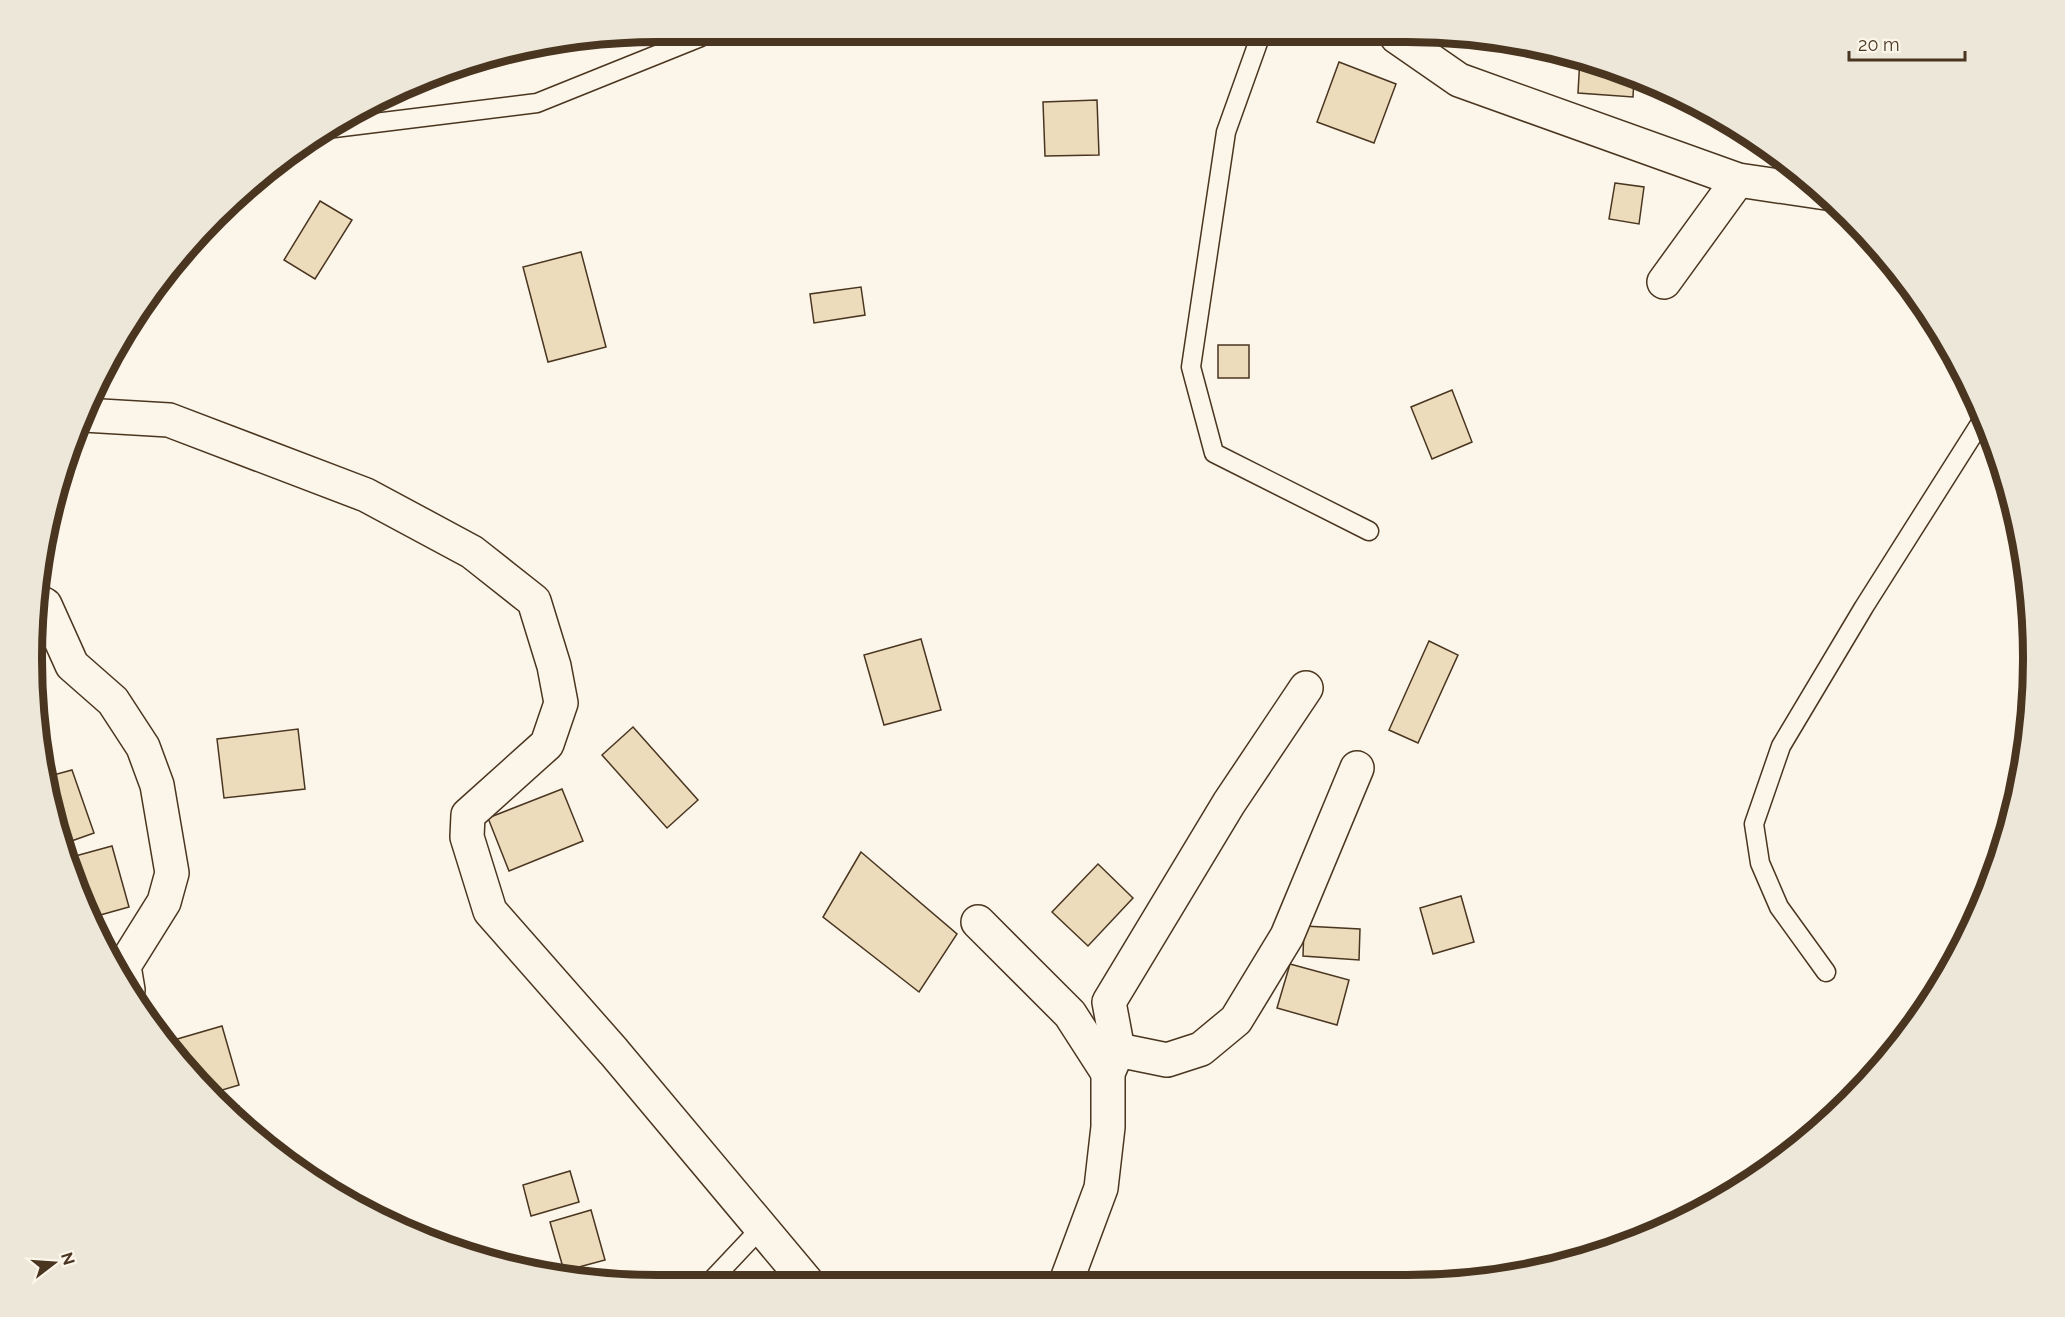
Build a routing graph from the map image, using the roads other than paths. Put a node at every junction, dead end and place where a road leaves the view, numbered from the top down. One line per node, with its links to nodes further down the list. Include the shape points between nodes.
1 (689, 42): 4 (lane, via 537,103)
2 (1258, 42): 10 (lane, via 1226,132 1191,367 1214,453)
3 (1404, 42): 5 (street, via 1459,81)
4 (348, 126)
5 (1738, 180): 6 (street); 7 (street)
6 (1808, 191)
7 (1664, 282)
8 (92, 416): 18 (street, via 169,420 366,495 472,552 534,601 561,703 547,744 468,815 467,837 490,911)
9 (1978, 427): 16 (lane, via 1781,746 1754,824 1760,862 1779,907)
10 (1369, 531)
11 (44, 605): 15 (street, via 72,665 113,700 142,747 157,785 172,873 164,902)
12 (1306, 688): 17 (street, via 1229,803 1109,1002)
13 (1357, 768): 17 (street, via 1287,936 1236,1020 1202,1049 1167,1060)
14 (978, 922): 17 (street)
15 (124, 966)
16 (1826, 972)
17 (1113, 1062): 21 (street, via 1101,1188)
18 (761, 1228): 19 (lane); 20 (street)
19 (717, 1275)
20 (801, 1275)
21 (1069, 1275)

